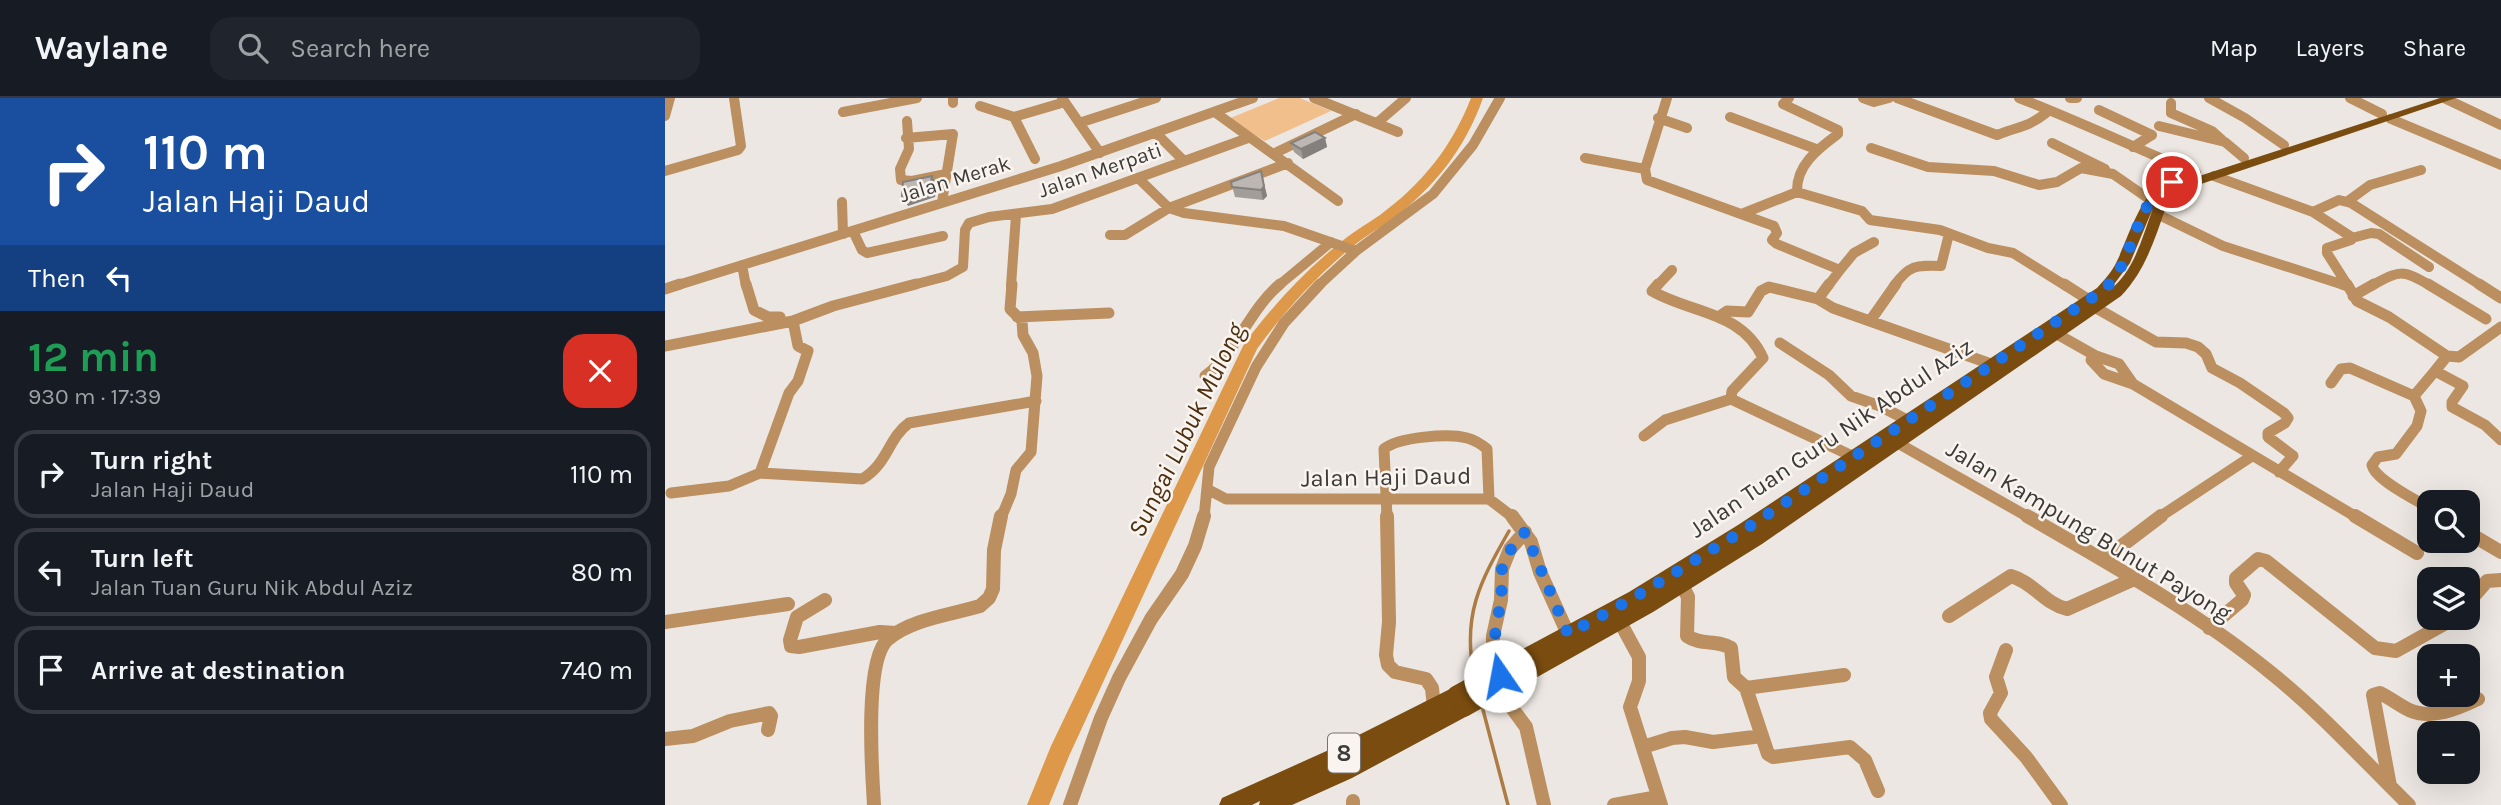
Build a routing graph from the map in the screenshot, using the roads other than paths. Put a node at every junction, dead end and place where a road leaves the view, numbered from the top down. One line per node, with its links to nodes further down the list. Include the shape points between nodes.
1 (670, 98): 32 (street)
2 (734, 98): 66 (street, via 738,150)
3 (917, 98): 29 (street)
4 (1156, 98): 23 (street)
5 (1253, 98): 30 (street, Jalan Merak)
6 (1314, 98): 24 (street)
7 (1406, 98): 40 (street)
8 (1500, 98): 92 (street, via 1473,145 1433,194)
9 (1667, 98): 36 (street)
10 (1789, 98): 55 (street, via 1783,104 1838,130)
11 (1863, 98): 12 (street, via 1874,102)
12 (1889, 98)
13 (1897, 98): 27 (street, via 1997,135 2028,127 2046,113)
14 (2019, 98): 27 (street)
15 (2052, 98): 27 (street)
16 (2070, 98): 17 (street)
17 (2077, 98)
18 (2209, 98): 52 (street)
19 (2350, 98): 33 (street)
20 (2426, 98): 33 (main road, Jalan Tuan Guru Nik Abdul Aziz / 8)
21 (2448, 99): 33 (main road, Jalan Tuan Guru Nik Abdul Aziz / 8); 41 (street)
22 (1063, 100): 34 (street); 39 (street)
23 (1145, 100): 39 (street)
24 (1332, 101): 31 (street)
25 (2171, 103): 37 (street, via 2169,112)
26 (980, 106): 34 (street)
27 (2045, 108): 53 (street)
28 (2099, 110): 53 (street, via 2152,135)
29 (843, 112)
30 (1216, 113): 46 (street, Jalan Merak); 49 (street)
31 (1356, 114): 40 (street); 57 (street)
32 (665, 116)
33 (2387, 116): 47 (main road, Jalan Tuan Guru Nik Abdul Aziz / 8); 63 (street)
34 (1014, 117): 60 (street)
35 (1730, 117): 55 (street)
36 (1658, 118): 43 (street); 64 (street)
37 (2184, 119): 45 (street); 50 (street, via 2213,131)
38 (907, 121): 48 (street)
39 (1079, 123): 56 (street)
40 (1377, 123): 44 (street)
41 (2501, 125)
42 (2159, 126): 45 (street)
43 (1687, 128)
44 (1398, 132)
45 (2181, 132): 50 (street)
46 (1157, 134): 56 (street, Jalan Merak); 61 (street)
47 (2330, 135): 52 (main road, Jalan Tuan Guru Nik Abdul Aziz / 8); 70 (main road, Jalan Tuan Guru Nik Abdul Aziz / 8)
48 (906, 138): 69 (street, via 952,133); 69 (street, via 909,149 899,169 901,180)
49 (1248, 138): 57 (street); 61 (street, Jalan Merpati)
50 (2225, 142): 59 (street)
51 (2052, 143): 67 (street)
52 (2284, 145): 59 (main road, Jalan Tuan Guru Nik Abdul Aziz / 8)
53 (2133, 147): 68 (street)
54 (1871, 148): 67 (street, via 1928,167 1994,171 2039,185 2057,182 2081,168)
55 (1816, 149): 72 (street, via 1798,180)
56 (1100, 153): 77 (street, Jalan Merak)
57 (1275, 153): 62 (street)
58 (1585, 158): 64 (street)
59 (2244, 158): 68 (main road, Jalan Tuan Guru Nik Abdul Aziz / 8)
60 (1035, 159)
61 (1184, 161): 71 (street, Jalan Merpati)
62 (1288, 163): 74 (street); 78 (street)
63 (2501, 165)
64 (1645, 169): 80 (street, via 1648,181)
65 (2421, 170): 75 (street, via 2379,181)
66 (665, 171)
67 (2111, 173): 73 (street)
68 (2196, 173): 73 (main road, Jalan Tuan Guru Nik Abdul Aziz / 8, via 2161,187)
69 (946, 174): 77 (street)
70 (2214, 176): 79 (street); 81 (main road, Jalan Tuan Guru Nik Abdul Aziz / 8, via 2169,194)
71 (1137, 177): 78 (street); 82 (street, Jalan Merpati, via 1052,209)
72 (1797, 192): 80 (street); 84 (street, via 1862,211 1870,219)
73 (2149, 200): 101 (main road, Jalan Tuan Guru Nik Abdul Aziz / 8, via 2119,274)
74 (1338, 201)
75 (2348, 201): 79 (street); 87 (street)
76 (842, 202): 83 (street)
77 (942, 202): 83 (street, Jalan Merak)
78 (1169, 208): 85 (street, via 1132,233); 91 (street, via 1197,216 1285,226)
79 (2313, 212): 88 (street)
80 (1744, 213): 96 (street, via 1775,226 1772,240 1777,244)
81 (2157, 214): 98 (street, via 2222,246); 101 (main road, Jalan Tuan Guru Nik Abdul Aziz / 8, via 2131,278)
82 (1016, 215): 103 (street, via 1010,309); 105 (street, Jalan Merpati, via 969,223 963,267 958,272)
83 (848, 233): 86 (street, via 867,253); 93 (street, Jalan Merak)
84 (1949, 234): 101 (street, via 2013,253); 107 (street, via 1941,266 1919,265 1904,272)
85 (1109, 235)
86 (943, 236)
87 (2405, 236): 89 (street); 99 (street)
88 (2352, 238): 89 (street, via 2373,233); 98 (street, via 2327,248)
89 (2391, 240): 94 (street, via 2399,250)
90 (1874, 242): 96 (street, via 1854,253)
91 (1333, 243): 92 (street); 115 (street, via 1265,297 1221,364)
92 (1355, 251): 128 (street, via 1308,295 1277,333 1209,467)
93 (742, 265): 97 (street, Jalan Merak); 105 (street, via 757,314)
94 (2429, 267)
95 (1672, 270): 104 (street, via 1652,291)
96 (1840, 270): 100 (street)
97 (665, 289)
98 (2350, 291): 106 (street, via 2407,272); 112 (street, via 2357,301)
99 (2501, 298)
100 (1818, 299): 104 (street, via 1769,287 1761,291 1748,312 1727,311); 107 (street)
101 (2092, 304): 109 (main road, Jalan Tuan Guru Nik Abdul Aziz / 8); 113 (main road, Jalan Tuan Guru Nik Abdul Aziz / 8); 126 (street, via 2156,342 2198,347 2212,368 2284,414 2288,418 2285,423 2267,436 2293,456)
102 (1109, 313): 103 (street)
103 (1017, 317): 119 (street, via 1033,353)
104 (1718, 317): 118 (street, via 1744,329 1763,358 1732,391)
105 (788, 319): 111 (street); 127 (street, via 798,346 808,351)
106 (2486, 319)
107 (1870, 321): 113 (street)
108 (2501, 327): 112 (street, via 2459,357)
109 (2057, 334): 123 (main road, Jalan Tuan Guru Nik Abdul Aziz / 8); 125 (street, via 2096,356 2091,360 2097,369 2133,384)
110 (1780, 343): 120 (street, via 1829,375 1851,396)
111 (665, 346)
112 (2447, 356): 114 (street)
113 (1991, 364): 120 (main road, Jalan Tuan Guru Nik Abdul Aziz / 8)
114 (2435, 371): 117 (street); 122 (street, via 2463,386 2452,407 2485,425)
115 (1205, 376)
116 (2331, 383): 117 (street, via 2341,369 2350,368)
117 (2414, 396): 132 (street, via 2421,403 2420,421 2396,454 2378,457 2372,465 2382,480)
118 (1731, 399): 121 (street, via 1665,420); 124 (street)
119 (1036, 401): 127 (street, via 909,423 877,471 862,479); 151 (street, via 1031,452 1016,470 1001,516 989,598 967,612)
120 (1907, 420): 124 (main road, Jalan Tuan Guru Nik Abdul Aziz / 8)
121 (1644, 436)
122 (2501, 440)
123 (1896, 442): 134 (main road, Jalan Tuan Guru Nik Abdul Aziz / 8); 139 (street, Jalan Kampung Bunut Payong)
124 (1852, 456): 133 (main road, Jalan Tuan Guru Nik Abdul Aziz / 8)
125 (2252, 456): 126 (street); 139 (street)
126 (2279, 472): 138 (street)
127 (760, 473): 129 (street, via 739,482)
128 (1209, 490): 131 (street, Jalan Haji Daud, via 1226,499); 168 (street, via 1195,546 1119,678)
129 (671, 493)
130 (1489, 499): 131 (street, Jalan Haji Daud); 131 (street, via 1487,449 1460,436 1387,446); 135 (street, Jalan Haji Daud)
131 (1387, 501): 158 (street, via 1390,569 1385,653 1395,674 1426,679)
132 (2417, 501)
133 (1751, 525): 134 (main road, via 1761,529); 152 (main road, Jalan Tuan Guru Nik Abdul Aziz / 8)
134 (1773, 526): 142 (main road, Jalan Tuan Guru Nik Abdul Aziz / 8)
135 (1525, 532): 152 (street, Jalan Haji Daud); 171 (street, via 1510,549 1502,569 1493,652 1507,701 1526,727)
136 (2480, 540): 137 (street)
137 (2501, 552)
138 (2417, 554)
139 (2103, 560): 140 (street, Jalan Kampung Bunut Payong)
140 (2134, 579): 146 (street, via 2067,609 2011,576); 149 (street, Jalan Kampung Bunut Payong)
141 (2501, 580): 143 (street, via 2487,582)
142 (1682, 585): 148 (main road, Jalan Tuan Guru Nik Abdul Aziz / 8); 156 (street, via 1688,597 1688,636 1693,641 1728,645 1734,677)
143 (2480, 590)
144 (825, 600): 151 (street, via 797,617 791,646)
145 (788, 604): 147 (street)
146 (1949, 616)
147 (665, 622)
148 (1620, 622): 154 (main road, Jalan Tuan Guru Nik Abdul Aziz / 8); 163 (street, via 1637,650 1639,681 1629,699)
149 (2209, 628): 150 (street, via 2242,600 2236,578 2258,559 2361,639 2387,652); 164 (street, Jalan Kampung Bunut Payong, via 2290,689)
150 (2434, 630)
151 (896, 633): 167 (street, via 880,652 874,678 870,750)
152 (1568, 634): 154 (main road, Jalan Tuan Guru Nik Abdul Aziz / 8)
153 (2006, 650): 173 (street, via 1996,677 2001,693 1990,719 2027,757)
154 (1512, 673): 157 (main road, Jalan Tuan Guru Nik Abdul Aziz / 8, bridge)
155 (1844, 675): 156 (street)
156 (1746, 688): 161 (street)
157 (1460, 702): 158 (main road, Jalan Tuan Guru Nik Abdul Aziz / 8); 170 (main road, Jalan Tuan Guru Nik Abdul Aziz / 8, via 1345,771)
158 (1434, 707): 169 (main road, Jalan Tuan Guru Nik Abdul Aziz / 8)
159 (2459, 707): 164 (street, via 2430,715 2407,709 2380,693 2373,695)
160 (768, 730): 162 (street, via 769,713 730,720 693,736)
161 (1762, 736): 163 (street, via 1713,742 1672,738); 165 (street, via 1773,757 1850,747 1857,750 1869,765)
162 (665, 739)
163 (1643, 747): 166 (street)
164 (2390, 787): 174 (street, Jalan Kampung Bunut Payong)
165 (1878, 791)
166 (1660, 801): 172 (street)
167 (874, 805)
168 (1070, 805)
169 (1229, 805)
170 (1269, 805)
171 (1544, 805)
172 (1613, 805)
173 (2060, 805)
174 (2409, 805)

